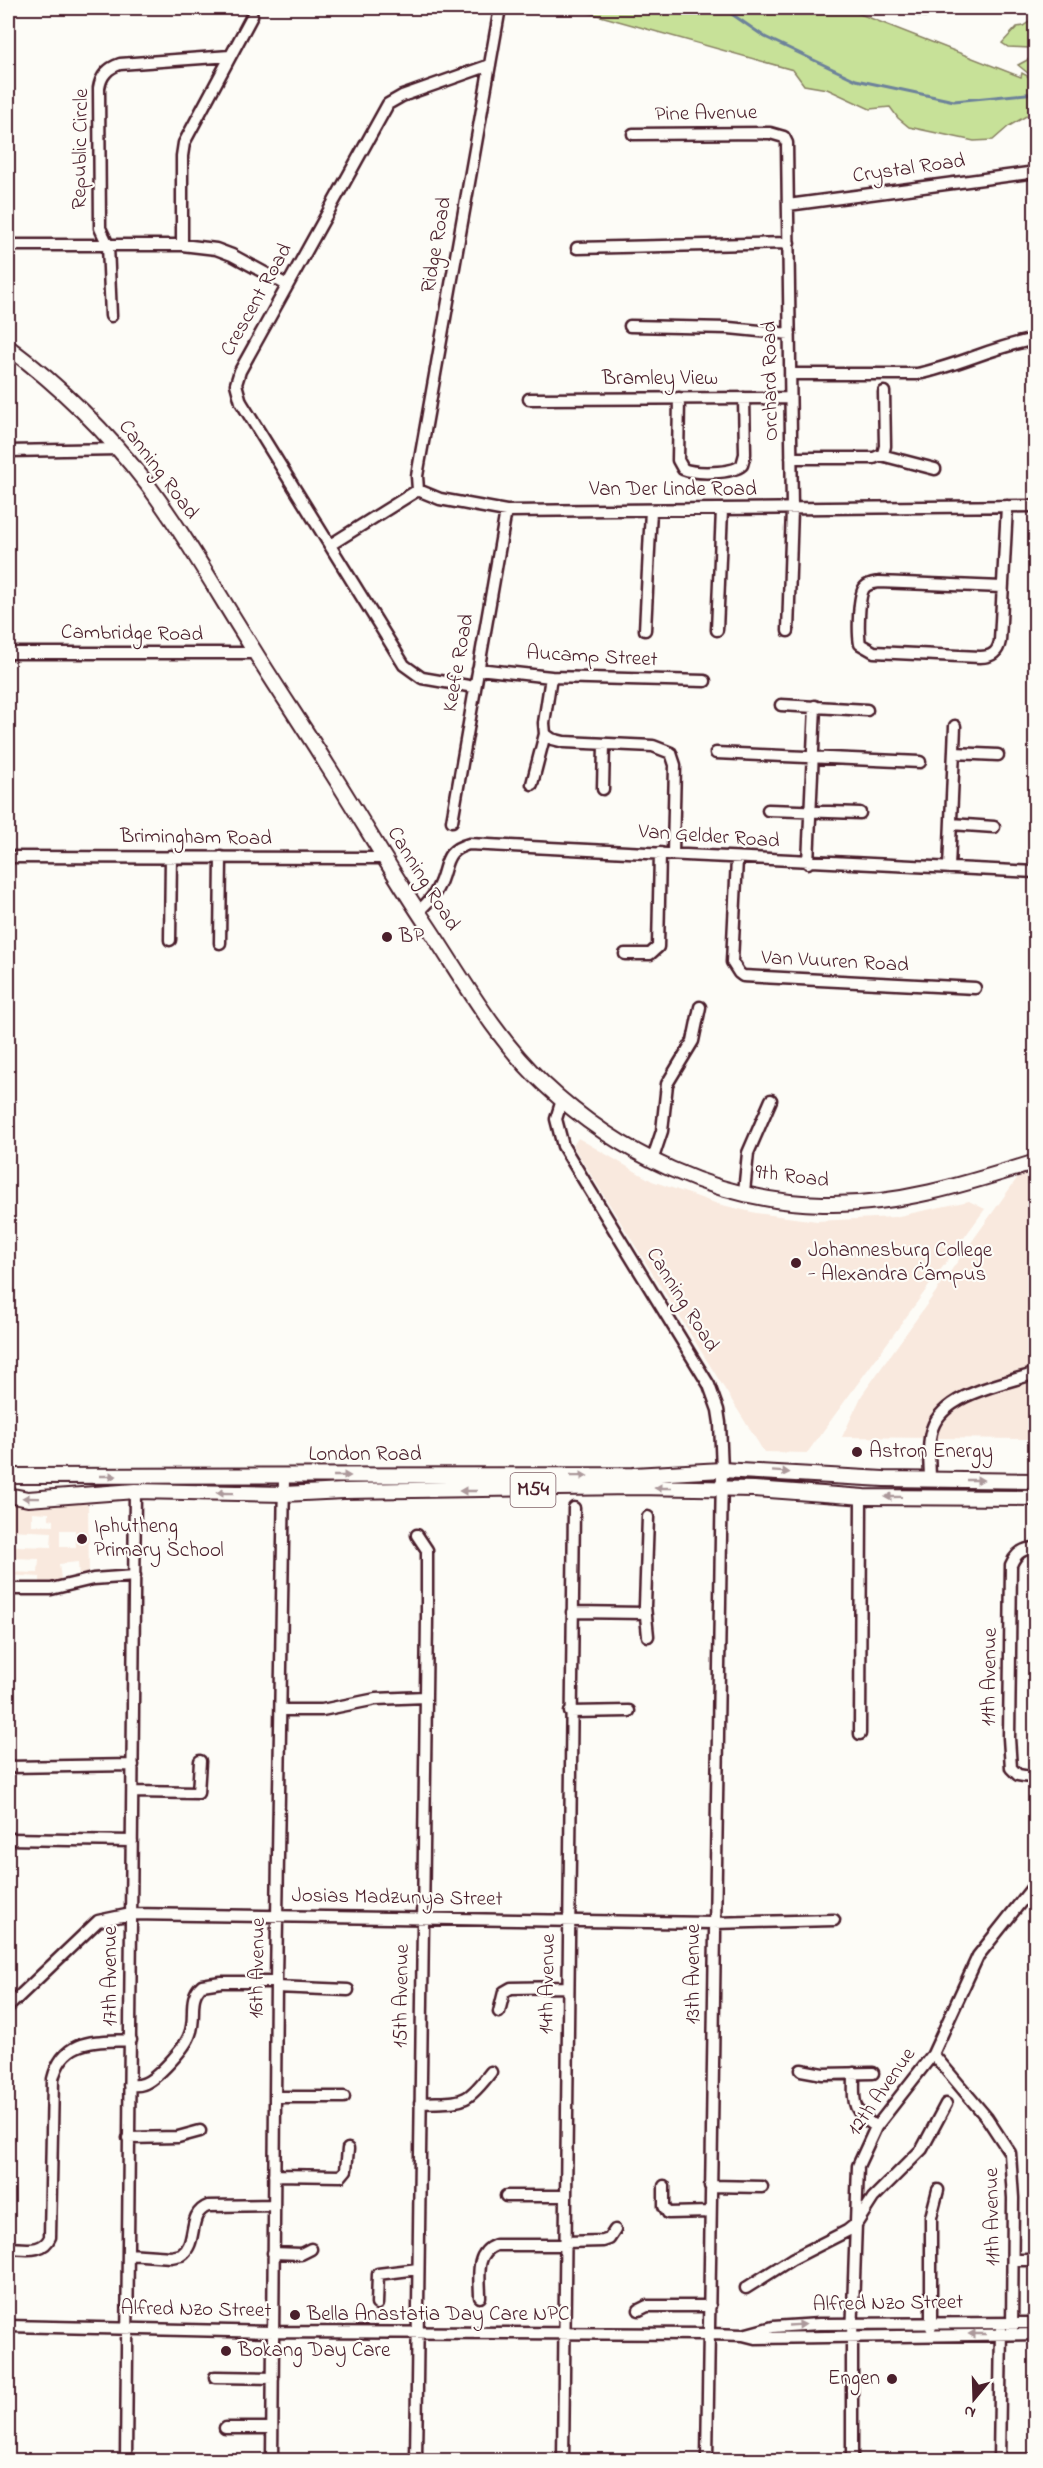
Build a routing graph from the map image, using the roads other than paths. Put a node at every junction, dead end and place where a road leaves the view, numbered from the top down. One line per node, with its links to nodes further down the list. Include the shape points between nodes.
1 (500, 8): 4 (street, Ridge Road)
2 (252, 16): 3 (street)
3 (230, 56): 11 (street, Republic Circle, via 120,64 102,76 100,228); 12 (street, via 182,150)
4 (490, 65): 14 (street, Crescent Road, via 388,104); 31 (street, Ridge Road)
5 (633, 134): 6 (street, Pine Avenue)
6 (779, 135): 8 (street, Orchard Road, via 788,148)
7 (1035, 172): 8 (street, Crystal Road)
8 (788, 205): 9 (street, Orchard Road)
9 (789, 243): 13 (street); 17 (street, Orchard Road)
10 (8, 244): 11 (street)
11 (108, 245): 12 (street); 15 (street)
12 (182, 245): 14 (street, via 224,251)
13 (577, 248)
14 (287, 285): 38 (street, Crescent Road, via 240,371 236,390)
15 (111, 316)
16 (630, 326): 17 (street)
17 (790, 334): 20 (street, Orchard Road)
18 (1035, 339): 20 (street, via 917,374)
19 (8, 347): 26 (main road, Canning Road, via 56,386)
20 (790, 374): 24 (street, Orchard Road)
21 (884, 392): 28 (street, via 885,446)
22 (679, 398): 23 (street, Bramley View); 23 (street, via 678,460 683,469 734,471 742,465 745,454); 25 (street, Bramley View)
23 (744, 398): 24 (street, Bramley View)
24 (790, 398): 29 (street, Orchard Road)
25 (529, 399)
26 (119, 449): 27 (street); 44 (main road, Canning Road, via 161,504)
27 (8, 451)
28 (881, 455): 29 (street); 30 (street)
29 (791, 458): 34 (street, Orchard Road)
30 (935, 469)
31 (417, 490): 37 (street, Van Der Linde Road, via 440,499); 38 (street)
32 (1007, 506): 33 (street, Van Der Linde Road); 34 (street, Van Der Linde Road); 39 (street)
33 (1035, 506)
34 (792, 509): 36 (street, Van Der Linde Road); 42 (street, Orchard Road)
35 (651, 510): 36 (street, Van Der Linde Road); 37 (street, Van Der Linde Road); 40 (street)
36 (722, 510): 41 (street)
37 (506, 511): 45 (street, Keefe Road)
38 (330, 545): 48 (street, Crescent Road, via 410,671 432,680)
39 (1002, 587): 39 (street, via 1000,640 996,651 987,657 874,652 860,645 860,601 867,585 879,582)
40 (645, 630)
41 (717, 630)
42 (788, 631)
43 (8, 653): 44 (street, Cambridge Road)
44 (255, 653): 73 (main road, Canning Road)
45 (478, 669): 46 (street, Aucamp Street); 48 (street, Keefe Road)
46 (551, 677): 47 (street, Aucamp Street); 53 (street)
47 (705, 681)
48 (474, 687): 65 (street, Keefe Road)
49 (781, 705): 50 (street)
50 (815, 706): 51 (street); 58 (street)
51 (867, 710)
52 (955, 726): 56 (street)
53 (545, 734): 54 (street, via 558,741); 60 (street)
54 (604, 744): 61 (street); 69 (street, via 659,747 671,753 675,765)
55 (716, 753): 58 (street)
56 (954, 753): 57 (street); 66 (street)
57 (998, 756)
58 (813, 758): 59 (street); 63 (street)
59 (920, 762)
60 (532, 784)
61 (603, 789)
62 (768, 810): 63 (street)
63 (811, 811): 64 (street); 75 (street)
64 (860, 813)
65 (452, 821)
66 (951, 824): 67 (street); 76 (street)
67 (994, 827)
68 (660, 853): 69 (street, Van Gelder Road); 78 (street, Van Gelder Road, via 465,845 450,854 437,889); 81 (street, via 658,947 650,954)
69 (673, 853): 74 (street, Van Gelder Road)
70 (8, 856): 71 (street, Brimingham Road)
71 (171, 856): 72 (street, Brimingham Road); 79 (street)
72 (221, 857): 73 (street, Brimingham Road); 80 (street)
73 (384, 858): 78 (main road, Canning Road)
74 (737, 859): 75 (street, Van Gelder Road); 82 (street, Van Vuuren Road, via 732,962 743,976)
75 (808, 862): 76 (street, Van Gelder Road)
76 (949, 868): 77 (street, Van Gelder Road)
77 (1035, 872)
78 (418, 912): 84 (main road, Canning Road, via 501,1037)
79 (170, 940)
80 (220, 943)
81 (625, 954)
82 (975, 988)
83 (700, 1007): 86 (street, via 693,1041 667,1084 662,1131)
84 (562, 1100): 86 (main road, 9th Road, via 617,1141); 90 (street, Canning Road, via 556,1119 563,1146 709,1385 720,1423)
85 (771, 1100): 88 (street, via 748,1153)
86 (652, 1161): 88 (main road, 9th Road, via 676,1173)
87 (1035, 1162): 88 (main road, 9th Road, via 956,1186 881,1202 822,1204)
88 (744, 1192)
89 (1035, 1373): 93 (street, via 948,1406 931,1434)
90 (722, 1470): 92 (main road, London Road / M54, one-way to 90, via 656,1475); 93 (main road, M54, one-way to 93); 95 (street, Canning Road)
91 (8, 1476): 92 (main road, London Road / M54, one-way to 92)
92 (284, 1477): 97 (street, 16th Avenue)
93 (930, 1480): 94 (main road, M54, one-way to 94)
94 (1035, 1481)
95 (721, 1488): 97 (main road, London Road / M54, one-way to 97); 99 (main road, M54); 129 (street, 13th Avenue)
96 (135, 1491): 97 (main road, London Road / M54, one-way to 96); 98 (main road, London Road / M54, one-way to 98, via 28,1499); 105 (street, 17th Avenue)
97 (284, 1494): 111 (street, 16th Avenue)
98 (8, 1495)
99 (861, 1497): 100 (main road, M54, one-way to 99); 114 (street)
100 (1035, 1498)
101 (574, 1508): 107 (street, 14th Avenue)
102 (648, 1517): 108 (street)
103 (417, 1535): 110 (street, 15th Avenue, via 427,1550)
104 (1035, 1548): 118 (street, 11th Avenue, via 1023,1550 1014,1558 1011,1569 1010,1764 1018,1775)
105 (135, 1576): 106 (street, via 93,1579 51,1589); 116 (street, 17th Avenue)
106 (16, 1589)
107 (572, 1612): 108 (street); 113 (street, 14th Avenue)
108 (645, 1613): 109 (street)
109 (648, 1636)
110 (425, 1697): 111 (street, via 376,1700 322,1710); 126 (street, 15th Avenue)
111 (281, 1710): 125 (street, 16th Avenue)
112 (629, 1711): 113 (street)
113 (570, 1712): 127 (street, 14th Avenue)
114 (860, 1734)
115 (200, 1761): 119 (street, via 198,1793)
116 (133, 1765): 117 (street); 119 (street, 17th Avenue)
117 (8, 1767)
118 (1035, 1778)
119 (133, 1792): 121 (street, 17th Avenue)
120 (8, 1839): 121 (street)
121 (132, 1841): 124 (street, 17th Avenue)
122 (1035, 1883): 123 (street, 12th Avenue)
123 (1031, 1896): 136 (street, 12th Avenue, via 975,1960)
124 (131, 1914): 125 (street, Josias Madzunya Street); 133 (street, Josias Madzunya Street, via 98,1921); 135 (street, 17th Avenue)
125 (278, 1915): 126 (street, Josias Madzunya Street); 130 (street, 16th Avenue)
126 (422, 1918): 127 (street, Josias Madzunya Street); 144 (street, 15th Avenue)
127 (568, 1920): 129 (street, Josias Madzunya Street); 131 (street, 14th Avenue)
128 (834, 1920): 129 (street, Josias Madzunya Street)
129 (713, 1923): 152 (street, 13th Avenue)
130 (276, 1984): 132 (street); 141 (street, via 202,1985 194,1995 192,2027 185,2043 149,2081); 142 (street, 16th Avenue)
131 (568, 1987): 134 (street, via 511,1988 504,1992); 156 (street, 14th Avenue)
132 (348, 1990)
133 (8, 2007)
134 (499, 2012)
135 (130, 2040): 141 (street, 17th Avenue); 162 (street, via 83,2043 57,2064 53,2079 50,2237 40,2248)
136 (933, 2054): 146 (street, 12th Avenue); 166 (street, 11th Avenue, via 987,2118 1010,2153)
137 (801, 2070): 139 (street)
138 (491, 2072): 144 (street, via 467,2099)
139 (854, 2073): 140 (street); 146 (street, via 854,2107)
140 (873, 2073)
141 (129, 2085): 148 (street, 17th Avenue)
142 (276, 2097): 143 (street); 150 (street, 16th Avenue)
143 (344, 2097)
144 (420, 2103): 168 (street, 15th Avenue)
145 (946, 2104): 159 (street, via 921,2149 873,2198)
146 (876, 2127): 159 (street, 12th Avenue, via 856,2171)
147 (200, 2131): 148 (street, via 178,2137)
148 (128, 2138): 165 (street, 17th Avenue)
149 (348, 2149): 150 (street, via 346,2170 341,2176)
150 (274, 2175): 157 (street, 16th Avenue)
151 (664, 2186): 158 (street, via 664,2206 668,2212)
152 (710, 2186): 153 (street); 158 (street, 13th Avenue)
153 (762, 2187)
154 (938, 2190): 178 (street, via 931,2217)
155 (506, 2196): 156 (street)
156 (565, 2196): 161 (street, 14th Avenue)
157 (274, 2205): 164 (street, 16th Avenue); 165 (street, via 208,2206 196,2216 189,2245 182,2255)
158 (710, 2212): 172 (street, 13th Avenue)
159 (856, 2223): 169 (street); 174 (street, 12th Avenue)
160 (615, 2229): 161 (street, via 603,2241)
161 (565, 2243): 170 (street, via 489,2248 481,2257); 184 (street, 14th Avenue)
162 (8, 2248)
163 (311, 2249): 164 (street, via 301,2254)
164 (273, 2253): 180 (street, 16th Avenue)
165 (128, 2254): 177 (street, 17th Avenue)
166 (1014, 2260): 167 (street); 179 (street, 11th Avenue)
167 (1035, 2260)
168 (418, 2269): 171 (street, via 378,2274); 181 (street, 15th Avenue)
169 (746, 2288)
170 (480, 2297)
171 (377, 2304)
172 (710, 2306): 173 (street, via 647,2306); 182 (street, 13th Avenue)
173 (639, 2310)
174 (853, 2323): 178 (street, Alfred Nzo Street); 185 (street, Alfred Nzo Street, one-way to 174, via 787,2325); 186 (street, 12th Avenue)
175 (1035, 2323): 179 (street, Alfred Nzo Street)
176 (8, 2326): 177 (street, Alfred Nzo Street)
177 (127, 2328): 180 (street, Alfred Nzo Street); 191 (street, 17th Avenue)
178 (931, 2328): 179 (street, Alfred Nzo Street); 186 (street, Alfred Nzo Street)
179 (1007, 2328): 183 (street, Alfred Nzo Street); 197 (street, 11th Avenue)
180 (274, 2332): 181 (street, Alfred Nzo Street); 188 (street, 16th Avenue)
181 (419, 2332): 184 (street, Alfred Nzo Street); 193 (street, 15th Avenue)
182 (709, 2334): 184 (street, Alfred Nzo Street); 185 (street, Alfred Nzo Street); 195 (street, 13th Avenue)
183 (1035, 2334)
184 (564, 2335): 194 (street, 14th Avenue)
185 (743, 2335): 186 (street, Alfred Nzo Street)
186 (852, 2337): 196 (street, 12th Avenue)
187 (215, 2377): 188 (street)
188 (273, 2378): 190 (street, 16th Avenue)
189 (225, 2428): 190 (street)
190 (272, 2428): 192 (street, 16th Avenue)
191 (126, 2460)
192 (272, 2460)
193 (416, 2460)
194 (563, 2460)
195 (707, 2460)
196 (852, 2460)
197 (999, 2460): 198 (street)
198 (1035, 2460)

